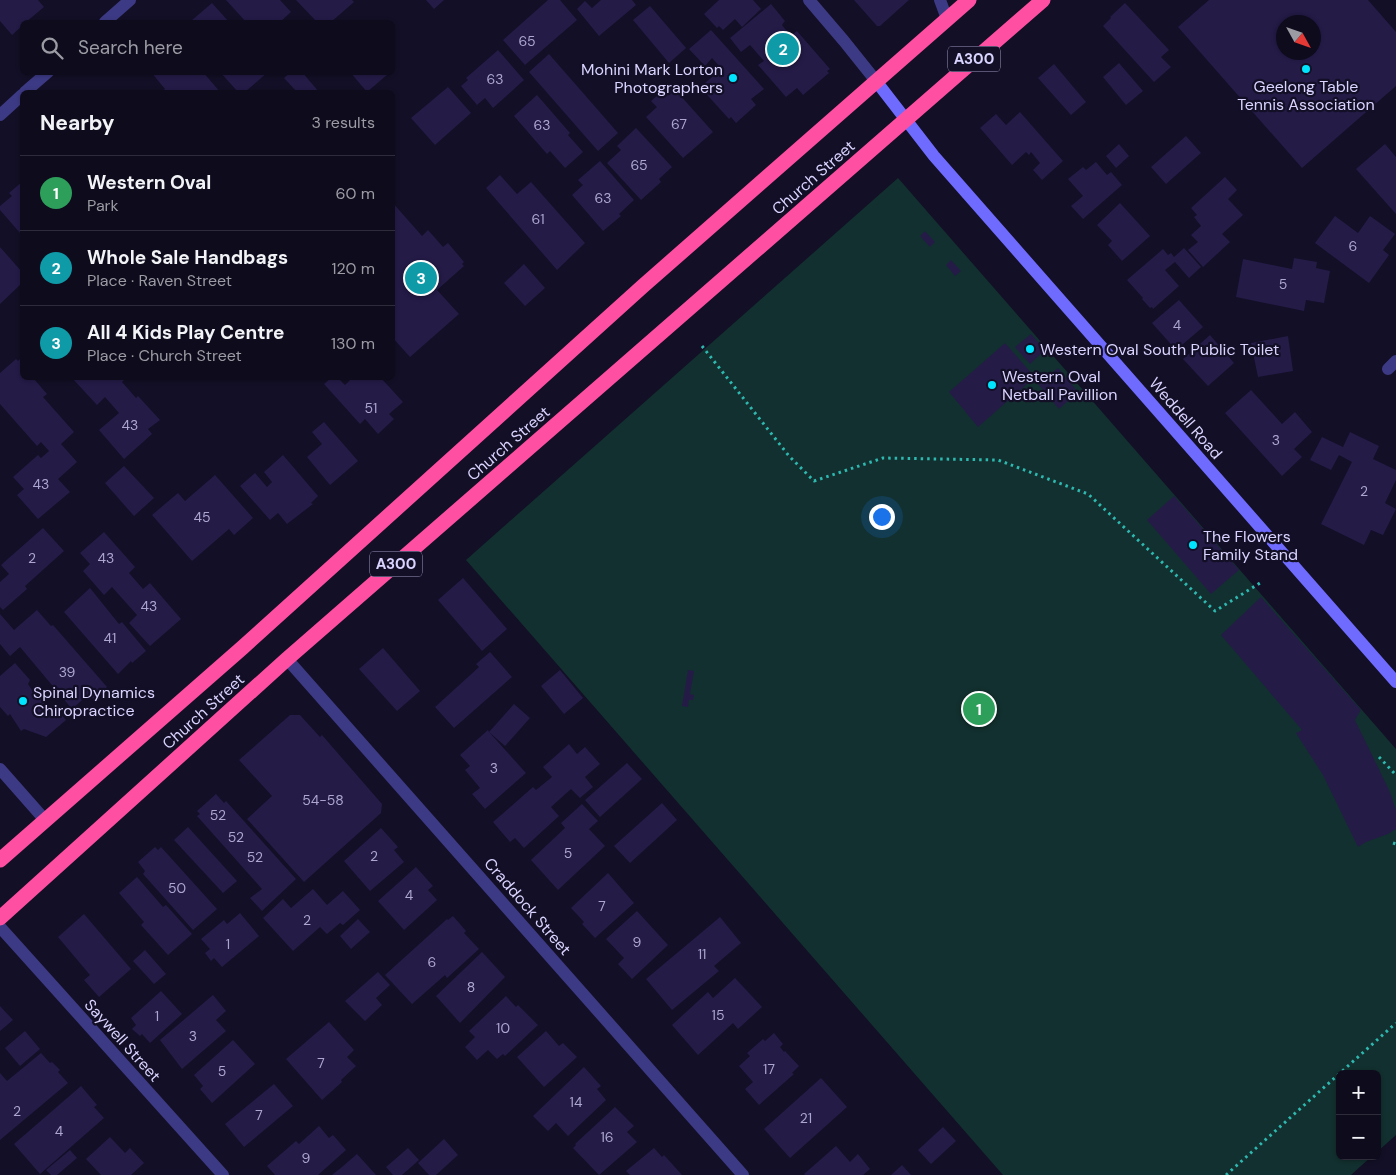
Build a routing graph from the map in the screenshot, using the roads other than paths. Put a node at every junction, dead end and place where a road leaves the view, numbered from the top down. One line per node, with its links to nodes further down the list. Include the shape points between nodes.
1 (130, 0): 7 (street)
2 (809, 0): 9 (street)
3 (940, 0): 6 (street)
4 (969, 0): 6 (highway, Church Street / A300)
5 (1043, 0): 13 (highway, Church Street / A300)
6 (947, 19): 9 (highway, Church Street / A300)
7 (107, 20)
8 (45, 75): 10 (street)
9 (876, 81): 13 (street, Weddell Road); 17 (highway, Church Street / A300)
10 (27, 90)
11 (20, 97): 12 (street)
12 (0, 115)
13 (905, 119): 14 (highway, Church Street / A300); 15 (street, Weddell Road)
14 (288, 659): 19 (highway, Church Street / A300); 22 (street, Craddock Street)
15 (1396, 682)
16 (0, 769): 17 (street)
17 (45, 820): 18 (highway, Church Street / A300)
18 (0, 860)
19 (0, 918)
20 (0, 927): 21 (street, Saywell Street)
21 (223, 1175)
22 (743, 1175)

